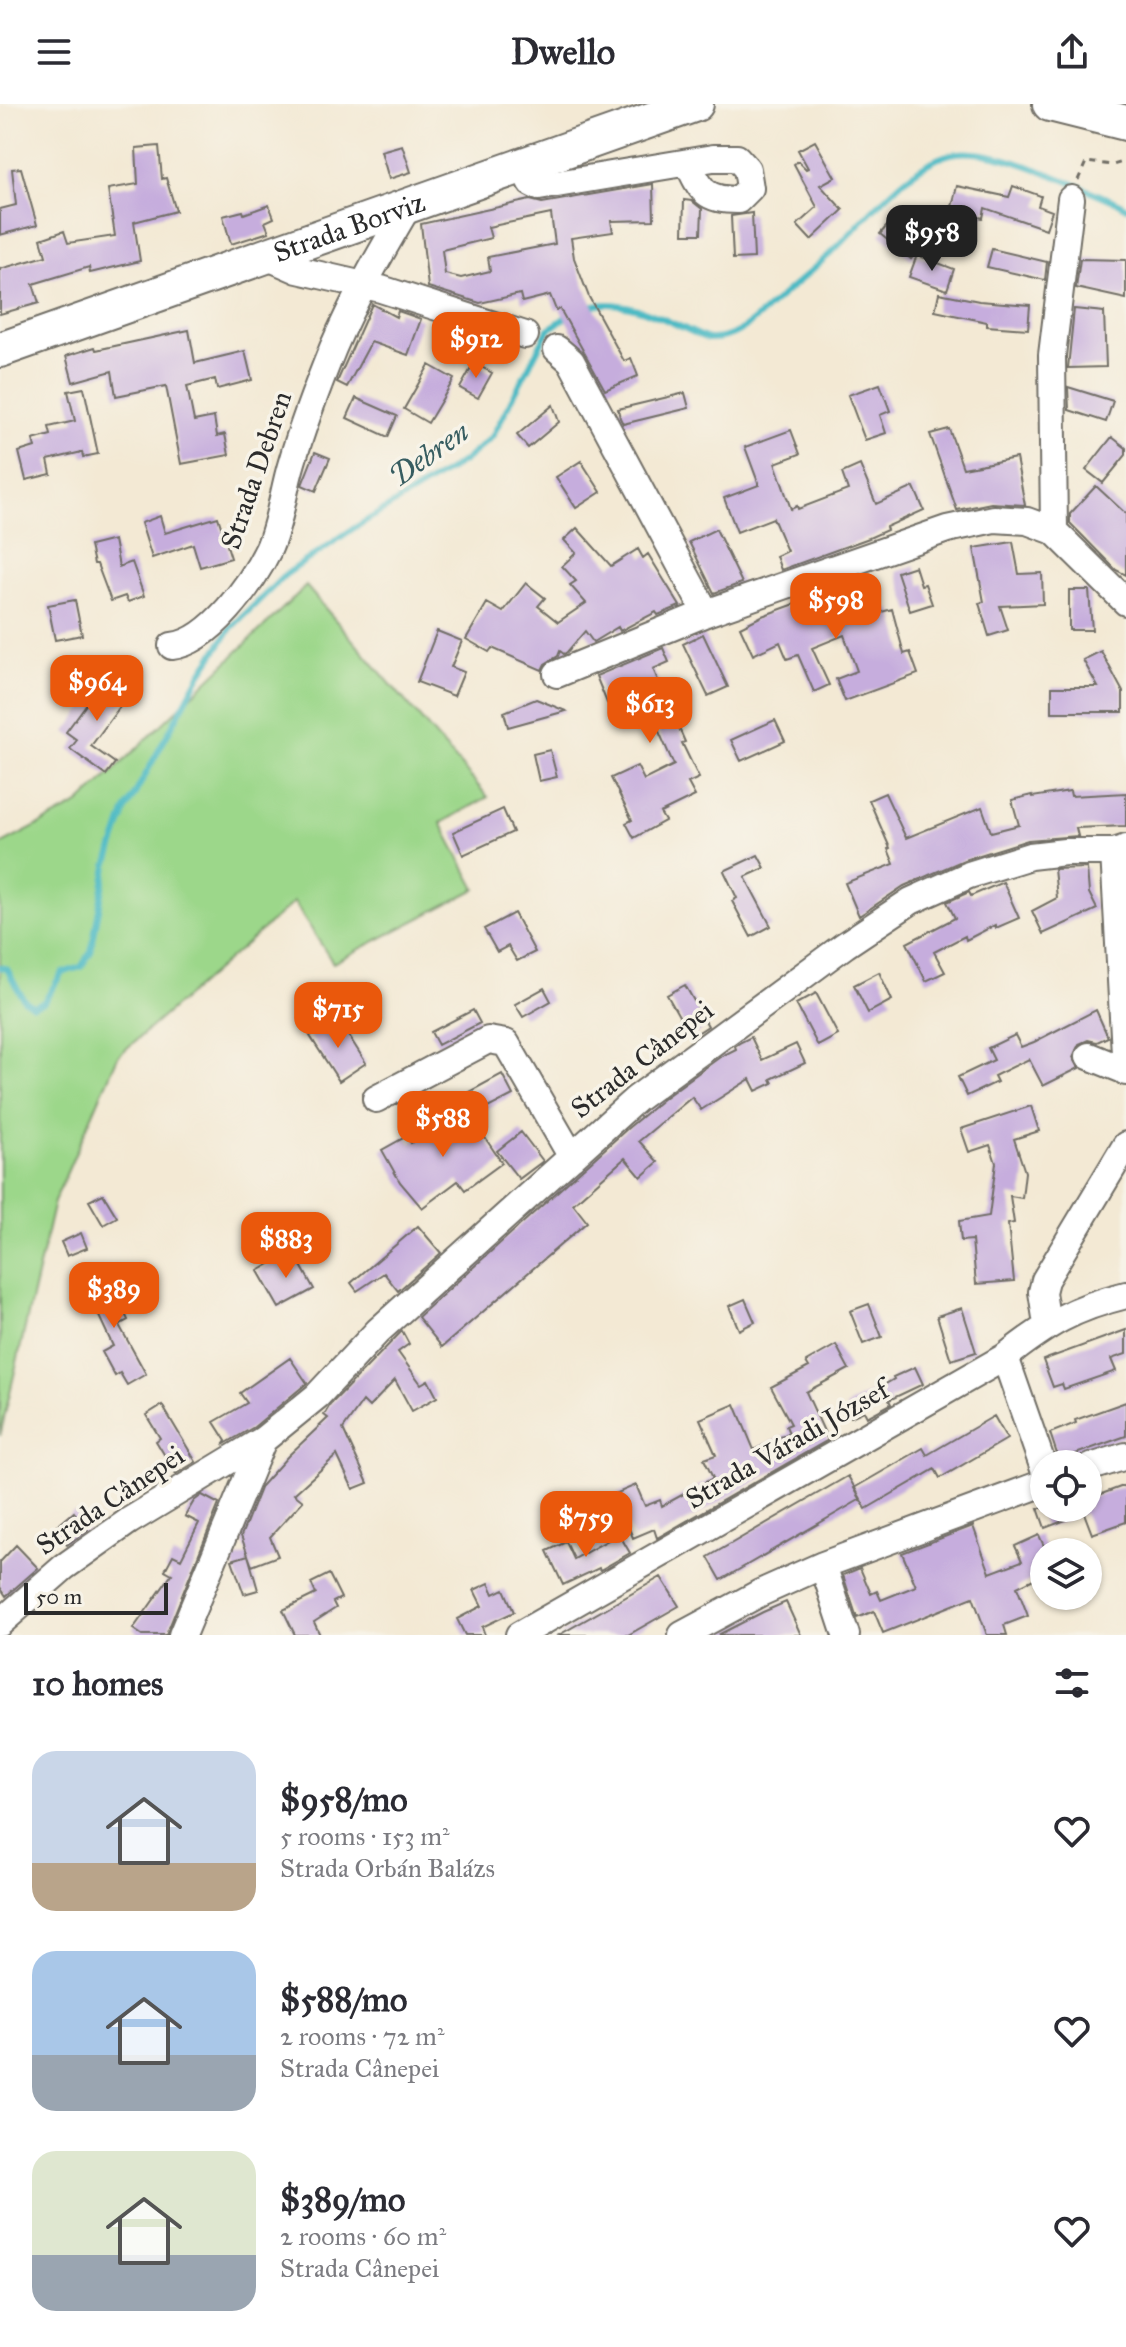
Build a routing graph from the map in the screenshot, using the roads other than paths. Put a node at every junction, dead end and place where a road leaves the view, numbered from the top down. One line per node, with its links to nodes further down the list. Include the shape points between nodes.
1 (696, 104): 5 (main road, Strada Borviz)
2 (1050, 104): 3 (main road)
3 (1126, 123)
4 (688, 163): 5 (street, via 539,187)
5 (523, 167): 7 (main road, Strada Borviz)
6 (1071, 199): 13 (street, via 1052,355)
7 (407, 208): 8 (main road, Strada Borviz); 9 (street, Strada Debren)
8 (266, 256): 9 (street, via 298,270); 12 (main road, Strada Borviz)
9 (363, 284): 10 (street); 16 (street, Strada Debren, via 292,461 269,547 237,598 206,631)
10 (525, 335)
11 (557, 349): 15 (street, via 571,361)
12 (0, 350)
13 (1054, 531): 14 (street); 15 (street, via 1011,518 974,522)
14 (1126, 602)
15 (706, 613): 17 (street)
16 (172, 646)
17 (557, 674)
18 (1120, 850): 20 (street); 23 (street, Strada Cânepei, via 1030,856 911,901 636,1099)
19 (1089, 1056): 20 (street)
20 (1126, 1071)
21 (376, 1099): 23 (street, via 488,1040 498,1040 506,1043)
22 (1126, 1145): 25 (street, via 1045,1280)
23 (572, 1157): 27 (street, Strada Cânepei, via 378,1331 317,1396)
24 (1126, 1295): 25 (street, Strada Váradi József)
25 (1047, 1324): 26 (street, Strada Váradi József)
26 (1005, 1357): 28 (street); 35 (street, Strada Váradi József)
27 (263, 1440): 33 (street, Strada Cânepei, via 129,1521 64,1567); 34 (street, Strada Cânepei)
28 (1037, 1450)
29 (1126, 1456): 30 (street)
30 (1102, 1464)
31 (1030, 1488): 32 (street)
32 (823, 1565): 36 (street); 37 (street)
33 (0, 1623)
34 (182, 1635)
35 (519, 1635)
36 (682, 1635)
37 (846, 1635)

